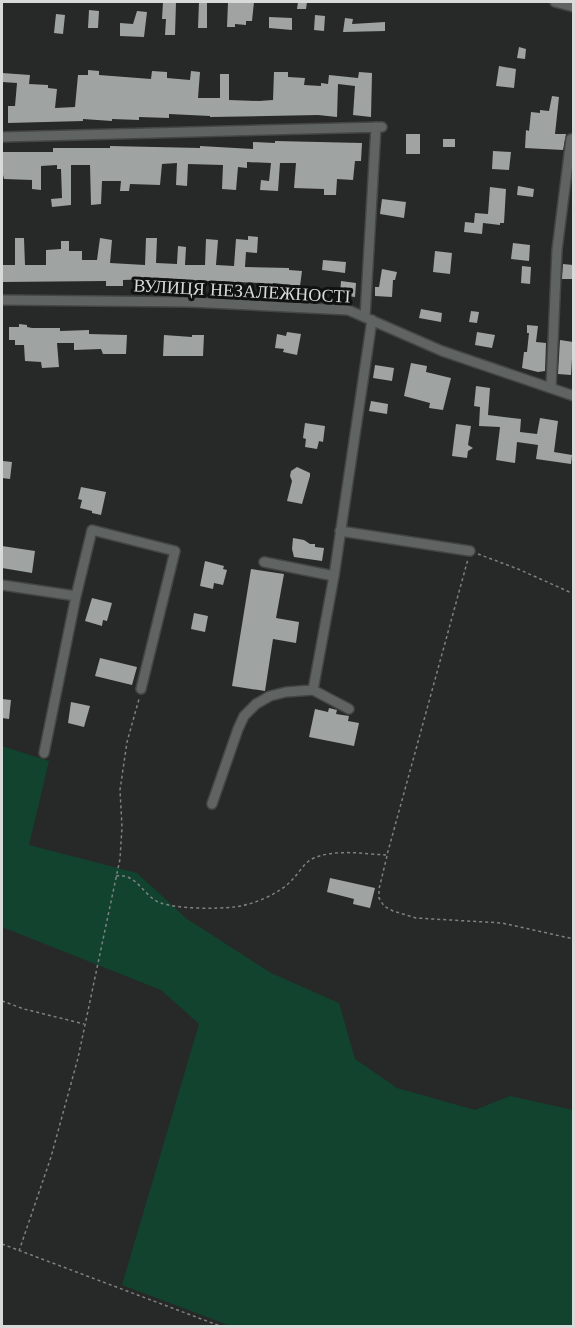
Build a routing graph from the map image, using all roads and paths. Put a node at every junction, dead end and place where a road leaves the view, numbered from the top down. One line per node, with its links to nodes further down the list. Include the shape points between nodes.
1 (555, 2): 2 (street)
2 (573, 7)
3 (2, 137): 6 (street, via 379,128)
4 (571, 139): 7 (street, via 557,250)
5 (2, 300): 6 (street, ВУЛИЦЯ НЕЗАЛЕЖНОСТІ, via 213,303 348,310)
6 (368, 319): 7 (street, ВУЛИЦЯ НЕЗАЛЕЖНОСТІ, via 442,351); 9 (street)
7 (551, 388): 8 (street, ВУЛИЦЯ НЕЗАЛЕЖНОСТІ)
8 (573, 396)
9 (340, 531): 10 (street); 12 (street)
10 (470, 551): 14 (path); 21 (path)
11 (264, 562): 12 (street)
12 (334, 576): 17 (street)
13 (2, 585): 15 (street)
14 (573, 594)
15 (76, 596): 16 (street, via 92,530 176,551); 19 (street)
16 (141, 689): 22 (path, via 120,790 122,827)
17 (313, 690): 18 (street); 20 (street, via 270,696 244,716)
18 (349, 709)
19 (44, 753)
20 (212, 804)
21 (387, 855): 22 (path, via 317,857 277,892 236,907 160,903 131,877); 23 (path, via 379,898 393,911 416,918 502,923)
22 (116, 876): 25 (path)
23 (573, 939)
24 (2, 1001): 25 (path)
25 (84, 1024): 27 (path, via 51,1157)
26 (2, 1244): 27 (path)
27 (19, 1251): 28 (path)
28 (220, 1326)

